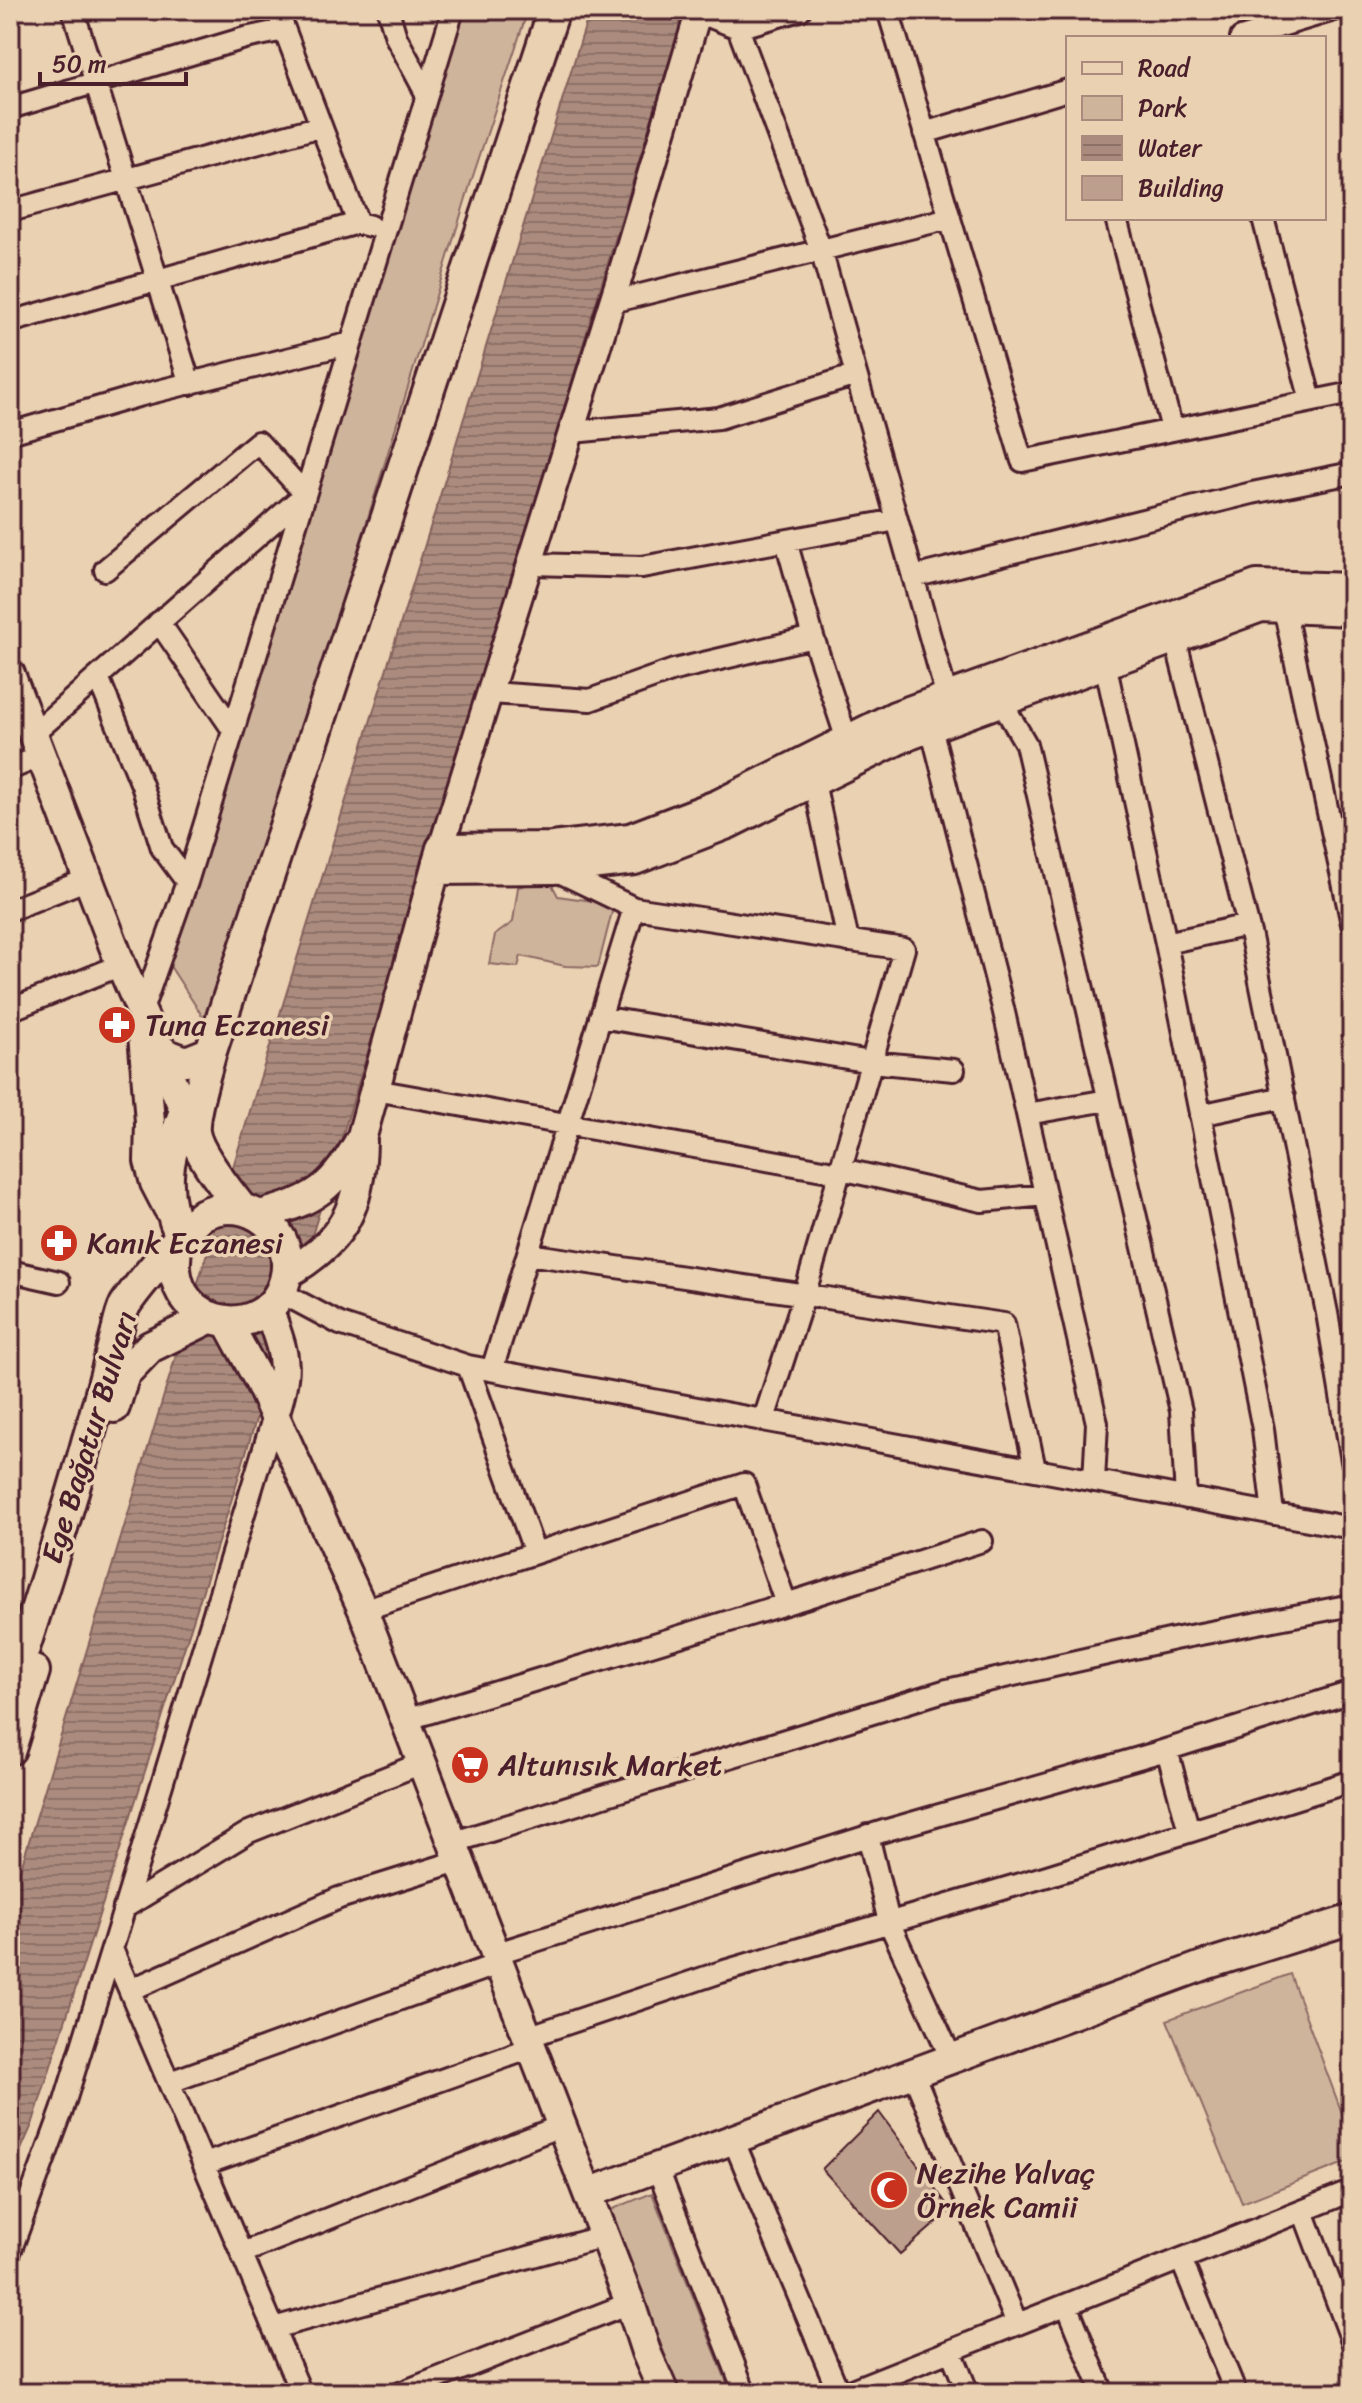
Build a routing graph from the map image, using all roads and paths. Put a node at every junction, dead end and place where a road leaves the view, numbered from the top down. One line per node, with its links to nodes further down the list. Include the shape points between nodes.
1 (73, 10): 12 (street)
2 (388, 10): 14 (street)
3 (453, 10): 14 (street)
4 (554, 10): 78 (main road)
5 (800, 10): 10 (street)
6 (888, 10): 17 (street)
7 (1334, 10): 11 (street)
8 (699, 11): 10 (street); 27 (street)
9 (281, 20): 12 (street, via 245,38); 16 (street)
10 (738, 28): 25 (street)
11 (1248, 36)
12 (95, 83): 15 (street); 18 (street)
13 (1066, 91): 17 (street)
14 (427, 95): 24 (street)
15 (10, 108)
16 (321, 126): 18 (street); 23 (street)
17 (924, 133): 20 (street)
18 (127, 179): 19 (street); 26 (street)
19 (10, 211)
20 (950, 218): 25 (street); 34 (street, via 1022,461)
21 (1117, 220): 34 (street)
22 (1264, 220): 33 (street)
23 (358, 223): 24 (street); 26 (street)
24 (386, 229): 29 (street)
25 (821, 250): 27 (street); 30 (street)
26 (158, 281): 28 (street); 31 (street)
27 (612, 302): 35 (street)
28 (10, 322)
29 (351, 343): 31 (street); 38 (street)
30 (856, 375): 35 (street, via 719,418); 39 (street)
31 (190, 384): 36 (street)
32 (1352, 393): 33 (street)
33 (1311, 401): 34 (street)
34 (1172, 429)
35 (572, 432): 41 (street)
36 (10, 433)
37 (1352, 473): 43 (street)
38 (305, 494): 42 (street, via 258,442); 47 (street); 57 (street)
39 (897, 520): 40 (street); 43 (street)
40 (786, 541): 41 (street, via 642,567); 48 (street)
41 (531, 564): 53 (street)
42 (105, 570)
43 (913, 577): 54 (street)
44 (1352, 588): 54 (main road, via 1257,585)
45 (1284, 608): 46 (main road); 49 (main road, via 1261,607); 64 (street)
46 (1352, 611)
47 (159, 622): 52 (street); 57 (street)
48 (813, 637): 53 (street, via 674,670 590,700); 58 (street)
49 (1175, 638): 50 (main road); 70 (street)
50 (1105, 663): 55 (main road); 72 (street)
51 (10, 674): 59 (main road)
52 (98, 677): 59 (street); 66 (street, via 162,848)
53 (491, 693): 62 (street)
54 (947, 697): 58 (main road)
55 (1001, 701): 56 (main road); 83 (street, via 1026,744)
56 (931, 727): 61 (main road); 84 (street)
57 (233, 730): 66 (street)
58 (847, 740): 62 (main road, via 719,804 630,838)
59 (37, 745): 60 (street); 65 (main road)
60 (10, 769)
61 (814, 782): 63 (main road, via 728,824 635,860); 71 (street)
62 (438, 859): 63 (main road); 81 (main road)
63 (553, 869): 67 (street)
64 (1347, 877): 69 (street)
65 (88, 879): 68 (street); 73 (main road)
66 (187, 882): 75 (street)
67 (634, 908): 71 (street); 76 (street)
68 (10, 910)
69 (1352, 924)
70 (1248, 925): 72 (street); 82 (street)
71 (848, 941): 79 (street, via 904,949)
72 (1166, 943): 85 (street)
73 (121, 965): 74 (street); 75 (main road)
74 (10, 1010)
75 (142, 1010): 77 (main road); 92 (main road, via 149,1161)
76 (600, 1017): 79 (street); 87 (street)
77 (156, 1044): 78 (main road, via 186,1061); 86 (main road)
78 (211, 1051): 86 (main road)
79 (871, 1062): 80 (street); 89 (street)
80 (954, 1070)
81 (375, 1090): 87 (street); 88 (main road)
82 (1284, 1097): 85 (street); 103 (street)
83 (1108, 1100): 84 (street); 106 (street, via 1181,1411)
84 (1027, 1114): 90 (street)
85 (1200, 1115): 107 (street, via 1263,1429)
86 (190, 1123): 91 (main road, via 213,1170); 92 (main road, via 173,1146 167,1176)
87 (567, 1124): 89 (street); 93 (street)
88 (362, 1136): 91 (main road, via 350,1158 317,1194 294,1206); 96 (main road, via 362,1169 335,1239)
89 (840, 1171): 90 (street, via 982,1201); 97 (street)
90 (1045, 1195): 105 (street, via 1097,1423)
91 (250, 1212): 92 (main road, via 221,1208); 96 (main road, via 274,1228 284,1244 288,1263)
92 (177, 1230): 98 (main road, via 175,1277 181,1294 193,1308); 114 (main road, Ege Bağatur Bulvarı, via 124,1306)
93 (528, 1254): 97 (street); 100 (street)
94 (10, 1271): 95 (street)
95 (59, 1282)
96 (278, 1291): 98 (main road, via 245,1320); 99 (street, via 340,1324); 101 (main road, via 286,1360)
97 (805, 1293): 102 (street); 104 (street, via 1004,1324)
98 (218, 1320): 101 (main road, via 258,1379); 114 (main road, Ege Bağatur Bulvarı, via 150,1347 124,1374)
99 (468, 1366): 100 (street); 110 (street)
100 (492, 1370): 102 (street)
101 (274, 1415): 113 (main road); 125 (street)
102 (764, 1419): 104 (street)
103 (1352, 1461)
104 (1035, 1469): 105 (street)
105 (1094, 1481): 106 (street)
106 (1186, 1498): 107 (street)
107 (1273, 1514): 108 (street)
108 (1352, 1528)
109 (982, 1541): 111 (street)
110 (535, 1553): 111 (street, via 744,1484); 113 (street)
111 (786, 1604): 117 (street)
112 (1352, 1605): 124 (street, via 947,1690)
113 (363, 1610): 117 (main road)
114 (25, 1648): 116 (main road, Ege Bağatur Bulvarı); 118 (main road, Ege Bağatur Bulvarı)
115 (1352, 1692): 119 (street)
116 (10, 1693)
117 (405, 1720): 120 (main road)
118 (10, 1749)
119 (1167, 1750): 122 (street); 123 (street)
120 (422, 1763): 124 (main road); 125 (street, via 249,1832)
121 (1352, 1781): 122 (street)
122 (1189, 1831): 127 (street)
123 (868, 1835): 127 (street); 129 (street)
124 (455, 1852): 129 (main road); 130 (street)
125 (124, 1908): 128 (street)
126 (1352, 1919): 132 (main road, via 1205,1965)
127 (889, 1922): 131 (street, via 721,1972); 132 (street)
128 (112, 1949): 130 (street); 143 (street, via 62,2111)
129 (496, 1959): 131 (main road); 134 (street)
130 (130, 1990): 134 (street)
131 (529, 2042): 135 (main road); 137 (street)
132 (951, 2058): 133 (main road)
133 (913, 2073): 136 (main road); 148 (street)
134 (170, 2082): 137 (street)
135 (560, 2126): 140 (main road); 144 (street)
136 (733, 2139): 138 (main road); 156 (street)
137 (205, 2164): 144 (street)
138 (657, 2167): 140 (main road); 155 (street)
139 (1352, 2191): 141 (street)
140 (588, 2193): 142 (main road)
141 (1303, 2211): 145 (street); 150 (street)
142 (604, 2236): 146 (main road); 149 (street)
143 (10, 2252)
144 (242, 2253): 149 (street)
145 (1181, 2259): 147 (street); 159 (street)
146 (630, 2303): 153 (street); 154 (main road)
147 (1067, 2305): 148 (street); 158 (street)
148 (1017, 2324): 151 (street)
149 (274, 2328): 152 (street)
150 (1352, 2341)
151 (951, 2351): 156 (street); 157 (street)
152 (301, 2393)
153 (400, 2393)
154 (664, 2393)
155 (745, 2393)
156 (841, 2393)
157 (968, 2393)
158 (1103, 2393)
159 (1236, 2393)

